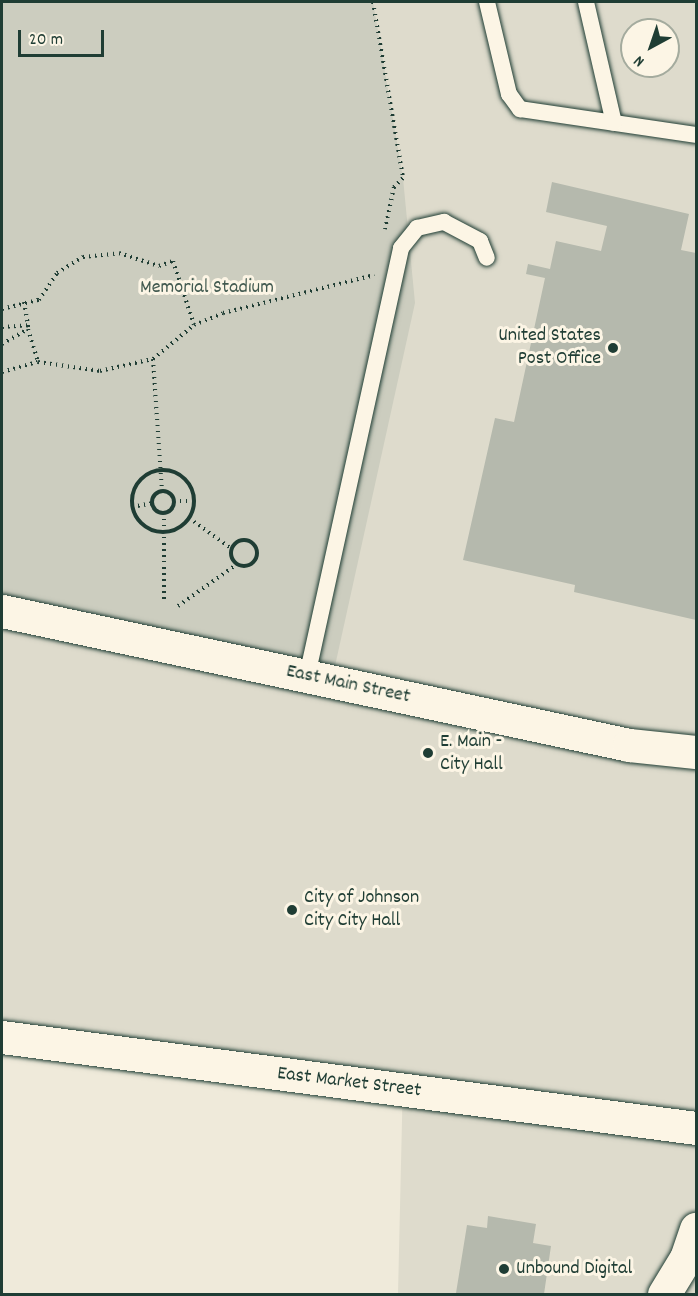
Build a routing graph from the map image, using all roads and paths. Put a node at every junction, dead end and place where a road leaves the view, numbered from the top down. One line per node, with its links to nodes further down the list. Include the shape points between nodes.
1 (373, 2): 6 (path, via 403,178 394,187)
2 (488, 2): 4 (lane, via 513,103 520,109)
3 (586, 2): 4 (lane)
4 (614, 123): 5 (lane)
5 (696, 135)
6 (383, 238)
7 (487, 258): 10 (lane, via 480,241 462,228 444,222 417,228 401,248)
8 (376, 267): 9 (path)
9 (374, 275): 10 (path); 11 (path); 14 (path, via 223,313)
10 (393, 281): 35 (lane)
11 (372, 287)
12 (24, 302): 13 (path); 14 (path, via 39,300 46,286 69,264 93,254 119,253 159,266 173,261); 16 (path)
13 (2, 309)
14 (194, 325): 18 (path)
15 (2, 327): 16 (path)
16 (28, 327): 17 (path); 19 (path)
17 (2, 344)
18 (153, 359): 19 (path, via 100,371); 21 (path)
19 (38, 362): 20 (path)
20 (2, 372)
21 (159, 470): 22 (path); 24 (path, via 179,474 192,490); 26 (path, via 141,479 131,497)
22 (162, 492): 23 (path); 25 (path)
23 (174, 501): 24 (path); 27 (path, via 170,511)
24 (194, 501): 28 (path)
25 (152, 503): 26 (path); 27 (path)
26 (132, 507): 29 (path, via 140,523)
27 (164, 513): 29 (path)
28 (189, 518): 29 (path); 30 (path)
29 (164, 533): 32 (path)
30 (232, 549): 31 (path); 31 (path, via 245,540 255,547 252,563)
31 (237, 564): 33 (path)
32 (164, 603)
33 (178, 606)
34 (2, 611): 35 (street, East Main Street)
35 (307, 676): 36 (street, East Main Street, via 629,745)
36 (696, 752)
37 (2, 1037): 38 (street, East Market Street)
38 (696, 1128)
39 (696, 1229): 40 (street, via 686,1258)
40 (664, 1294)

